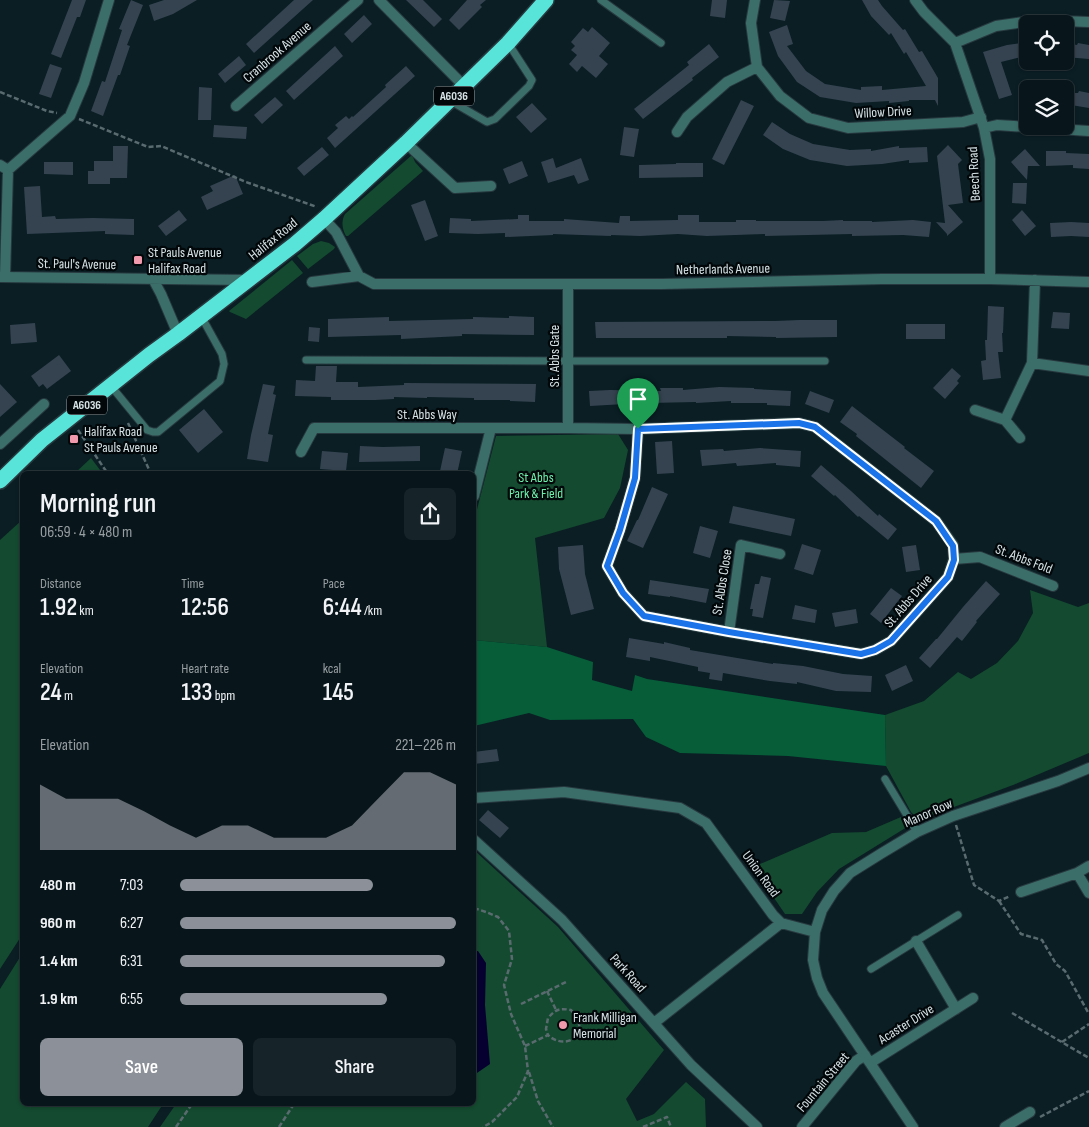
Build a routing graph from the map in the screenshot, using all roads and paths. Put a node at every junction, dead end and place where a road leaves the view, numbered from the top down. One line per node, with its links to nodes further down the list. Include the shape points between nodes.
1 (109, 0): 17 (street)
2 (358, 0): 16 (street, Cranbrook Avenue)
3 (379, 0): 13 (street)
4 (546, 0): 9 (highway, Halifax Road / A6036)
5 (601, 0): 10 (lane)
6 (755, 0): 12 (street, via 751,23)
7 (915, 0): 11 (street, Beech Road)
8 (1089, 22): 11 (street, via 1038,20 996,26)
9 (508, 43): 13 (highway, Halifax Road / A6036); 15 (lane, via 532,80 529,86 487,122)
10 (661, 43)
11 (955, 43): 18 (street, Beech Road)
12 (757, 67): 18 (street, Willow Drive, via 780,96 809,118 848,128 963,122); 21 (street, via 727,82 687,117)
13 (464, 86): 15 (highway, Halifax Road / A6036)
14 (0, 92): 17 (path, via 47,111)
15 (449, 100): 22 (highway, Halifax Road / A6036)
16 (236, 106)
17 (70, 116): 23 (street); 25 (path, via 148,147 161,146)
18 (981, 117): 19 (street, Beech Road)
19 (984, 128): 20 (street, via 997,125); 29 (street, Beech Road, via 990,158)
20 (1089, 131)
21 (677, 132)
22 (406, 143): 24 (street, via 455,188); 25 (highway, Halifax Road / A6036)
23 (4, 168): 27 (street)
24 (491, 186)
25 (328, 216): 26 (street); 30 (highway, Halifax Road / A6036)
26 (359, 276): 32 (street, Netherlands Avenue); 34 (street, Netherlands Avenue, via 374,284)
27 (2, 277): 28 (street, St. Paul's Avenue)
28 (153, 279): 30 (street, St. Paul's Avenue); 36 (street)
29 (990, 279): 31 (street, Netherlands Avenue); 34 (street, Netherlands Avenue)
30 (249, 280): 35 (highway, Halifax Road / A6036)
31 (1035, 280): 33 (street, Netherlands Avenue); 40 (street)
32 (312, 282)
33 (1089, 282)
34 (568, 284): 38 (street, St. Abbs Gate)
35 (201, 316): 36 (highway, Halifax Road / A6036); 42 (lane, via 222,354 223,372 220,380 158,432 147,430)
36 (178, 334): 42 (highway, Halifax Road / A6036)
37 (306, 360): 38 (lane)
38 (568, 361): 39 (lane); 49 (street, St. Abbs Gate)
39 (825, 361)
40 (1032, 363): 41 (street); 45 (street)
41 (1089, 371)
42 (111, 386): 56 (highway, Halifax Road / A6036, via 42,440)
43 (44, 404): 52 (street)
44 (975, 410): 45 (street)
45 (1005, 420): 51 (street)
46 (127, 422): 55 (path)
47 (76, 427): 54 (path)
48 (491, 428): 49 (street, St. Abbs Way); 53 (street, St. Abbs Way, via 314,428); 57 (street)
49 (568, 428): 50 (street)
50 (638, 429): 59 (street, via 799,423 815,427 936,521 953,546); 61 (street, St. Abbs Drive, via 635,478 607,566 623,593 644,616)
51 (1020, 438)
52 (0, 444)
53 (301, 452)
54 (106, 471)
55 (151, 471)
56 (0, 481)
57 (476, 488)
58 (780, 554): 61 (street, St. Abbs Close, via 738,544)
59 (954, 560): 60 (street, St. Abbs Fold, via 980,557); 61 (street, St. Abbs Drive, via 948,577 891,641 875,650 861,654)
60 (1053, 586)
61 (729, 632)
62 (1089, 768): 65 (street, Manor Row)
63 (885, 778): 66 (lane)
64 (476, 798): 75 (street, Union Road, via 564,792 680,808 706,823)
65 (953, 816): 66 (street, Manor Row); 72 (path, via 974,885)
66 (917, 832): 76 (street, Manor Row, via 850,873 826,903)
67 (476, 842): 87 (street, Park Road, via 562,920)
68 (1089, 866): 69 (street)
69 (1077, 872): 70 (street); 71 (street)
70 (1021, 892): 72 (path)
71 (1089, 893)
72 (999, 901): 86 (path, via 1021,934 1042,940 1056,964 1066,972)
73 (476, 909): 91 (path, via 498,917 510,931 512,959 504,985 511,1014)
74 (958, 915): 77 (lane)
75 (781, 923): 76 (street); 87 (street)
76 (815, 932): 93 (street, via 813,960 820,986)
77 (916, 941): 78 (lane); 83 (street, Acaster Drive)
78 (871, 969)
79 (568, 981): 80 (path)
80 (547, 992): 82 (path); 84 (path)
81 (973, 998): 83 (street, Acaster Drive)
82 (521, 1004)
83 (956, 1009): 93 (street, Acaster Drive)
84 (556, 1010): 89 (path, via 548,1018); 89 (path, via 571,1010 579,1024 578,1032 568,1042 559,1042)
85 (1012, 1013): 90 (path)
86 (1089, 1014)
87 (654, 1023): 105 (street, Park Road, via 690,1065)
88 (1089, 1024): 90 (path)
89 (548, 1035): 91 (path)
90 (1062, 1042): 92 (path)
91 (525, 1046): 94 (path)
92 (1089, 1058)
93 (868, 1059): 106 (street, Fountain Street, via 856,1061); 107 (street)
94 (528, 1071): 101 (path, via 517,1098); 102 (path, via 538,1101)
95 (1089, 1090): 98 (path, via 1041,1117)
96 (191, 1106): 99 (path)
97 (293, 1106): 100 (path)
98 (1030, 1112): 108 (street)
99 (176, 1127)
100 (279, 1127)
101 (483, 1127)
102 (553, 1127)
103 (644, 1127): 104 (path, via 667,1117)
104 (671, 1127)
105 (757, 1127)
106 (802, 1127)
107 (913, 1127)
108 (1005, 1127)

